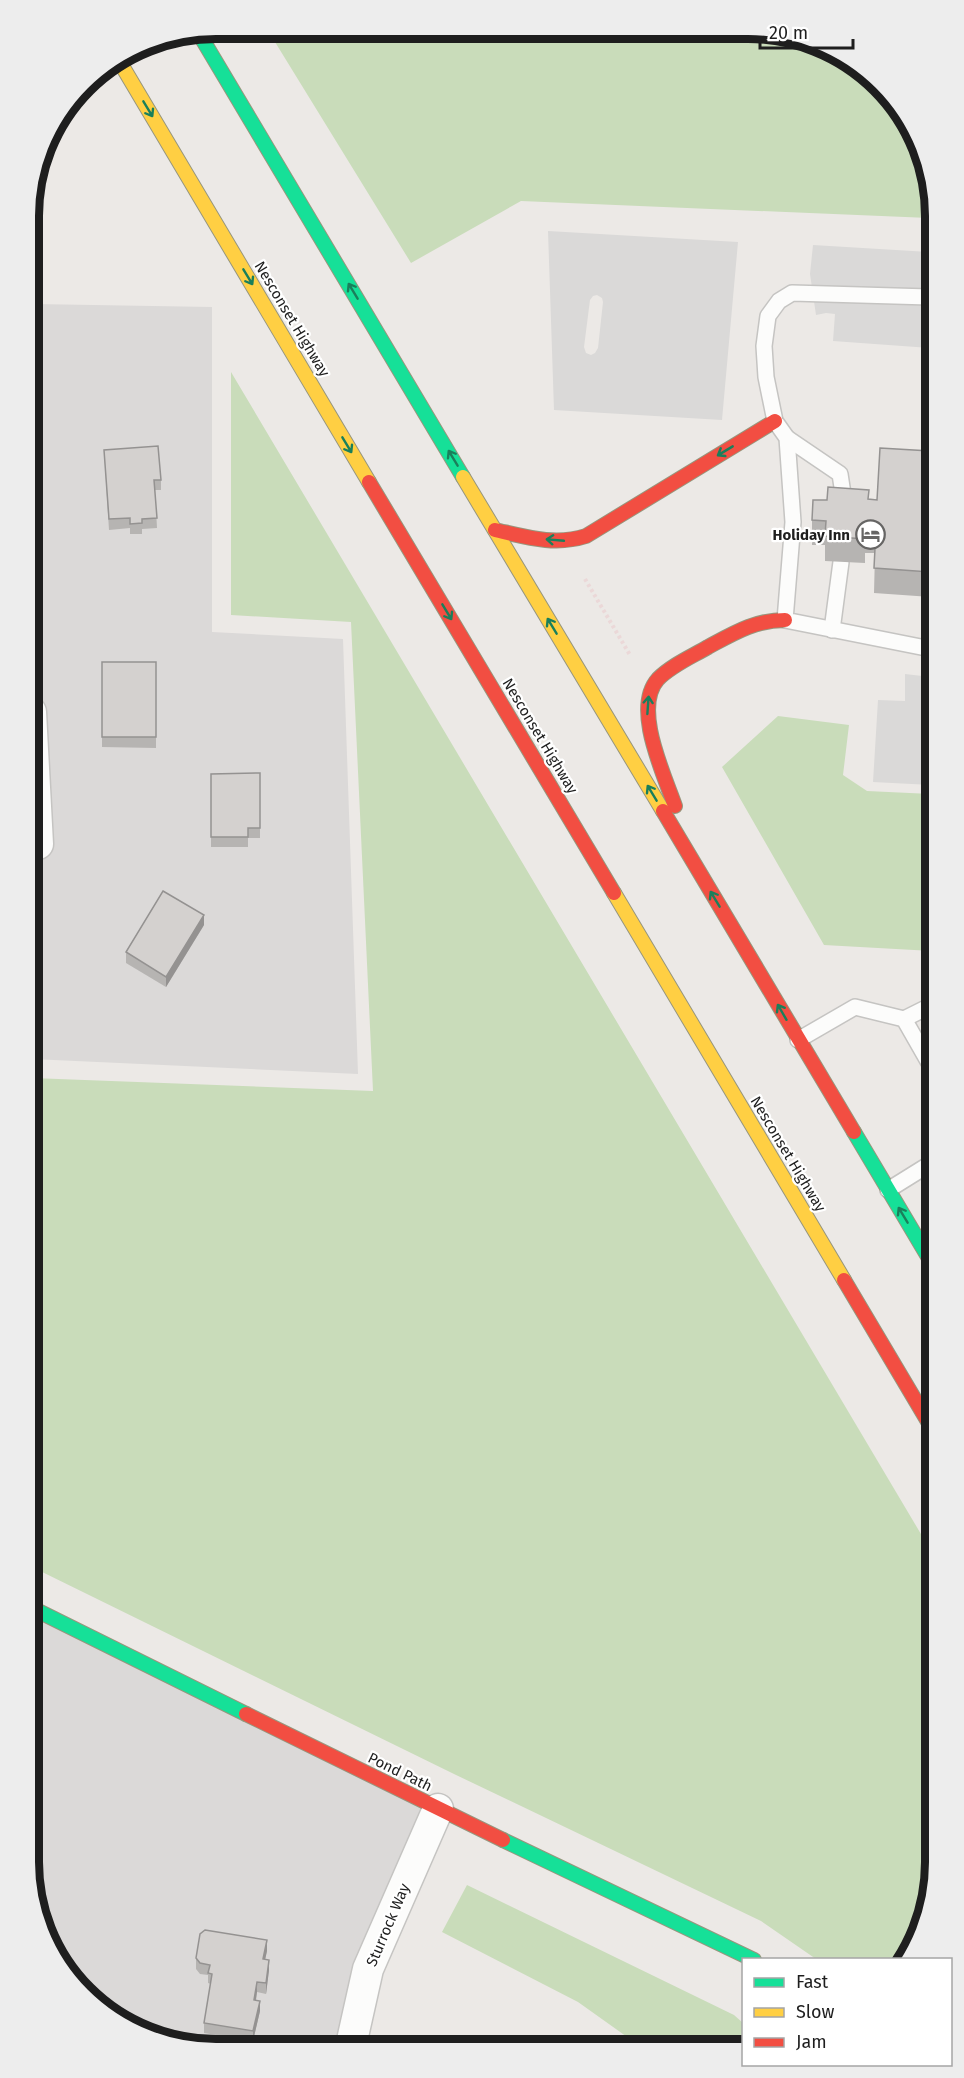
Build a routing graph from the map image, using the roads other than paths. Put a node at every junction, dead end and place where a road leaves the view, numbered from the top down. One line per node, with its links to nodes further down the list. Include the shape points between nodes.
1 (203, 40): 7 (main road, one-way to 1)
2 (122, 66): 20 (main road, Nesconset Highway, one-way to 20)
3 (925, 297): 4 (lane, via 792,293 779,301 768,316 764,346)
4 (775, 421): 5 (lane); 7 (main road, one-way to 7, via 574,541)
5 (788, 438): 6 (lane, via 840,474); 9 (lane, via 793,522)
6 (846, 513)
7 (495, 530): 12 (main road, one-way to 7)
8 (841, 562): 10 (lane)
9 (785, 620): 10 (lane); 12 (main road, one-way to 9, via 648,723 651,688 671,669 739,629 766,620)
10 (832, 630): 11 (lane)
11 (925, 648)
12 (693, 862): 15 (main road, one-way to 12)
13 (925, 1008): 14 (lane)
14 (904, 1019): 15 (lane, via 855,1007); 16 (lane)
15 (798, 1040): 18 (main road)
16 (925, 1056)
17 (925, 1167): 18 (lane)
18 (888, 1190): 19 (main road, one-way to 18)
19 (925, 1252)
20 (925, 1417)
21 (39, 1611): 22 (main road, Pond Path)
22 (438, 1809): 23 (main road, Pond Path); 24 (street, Sturrock Way, via 368,1970)
23 (752, 1958)
24 (352, 2039)

